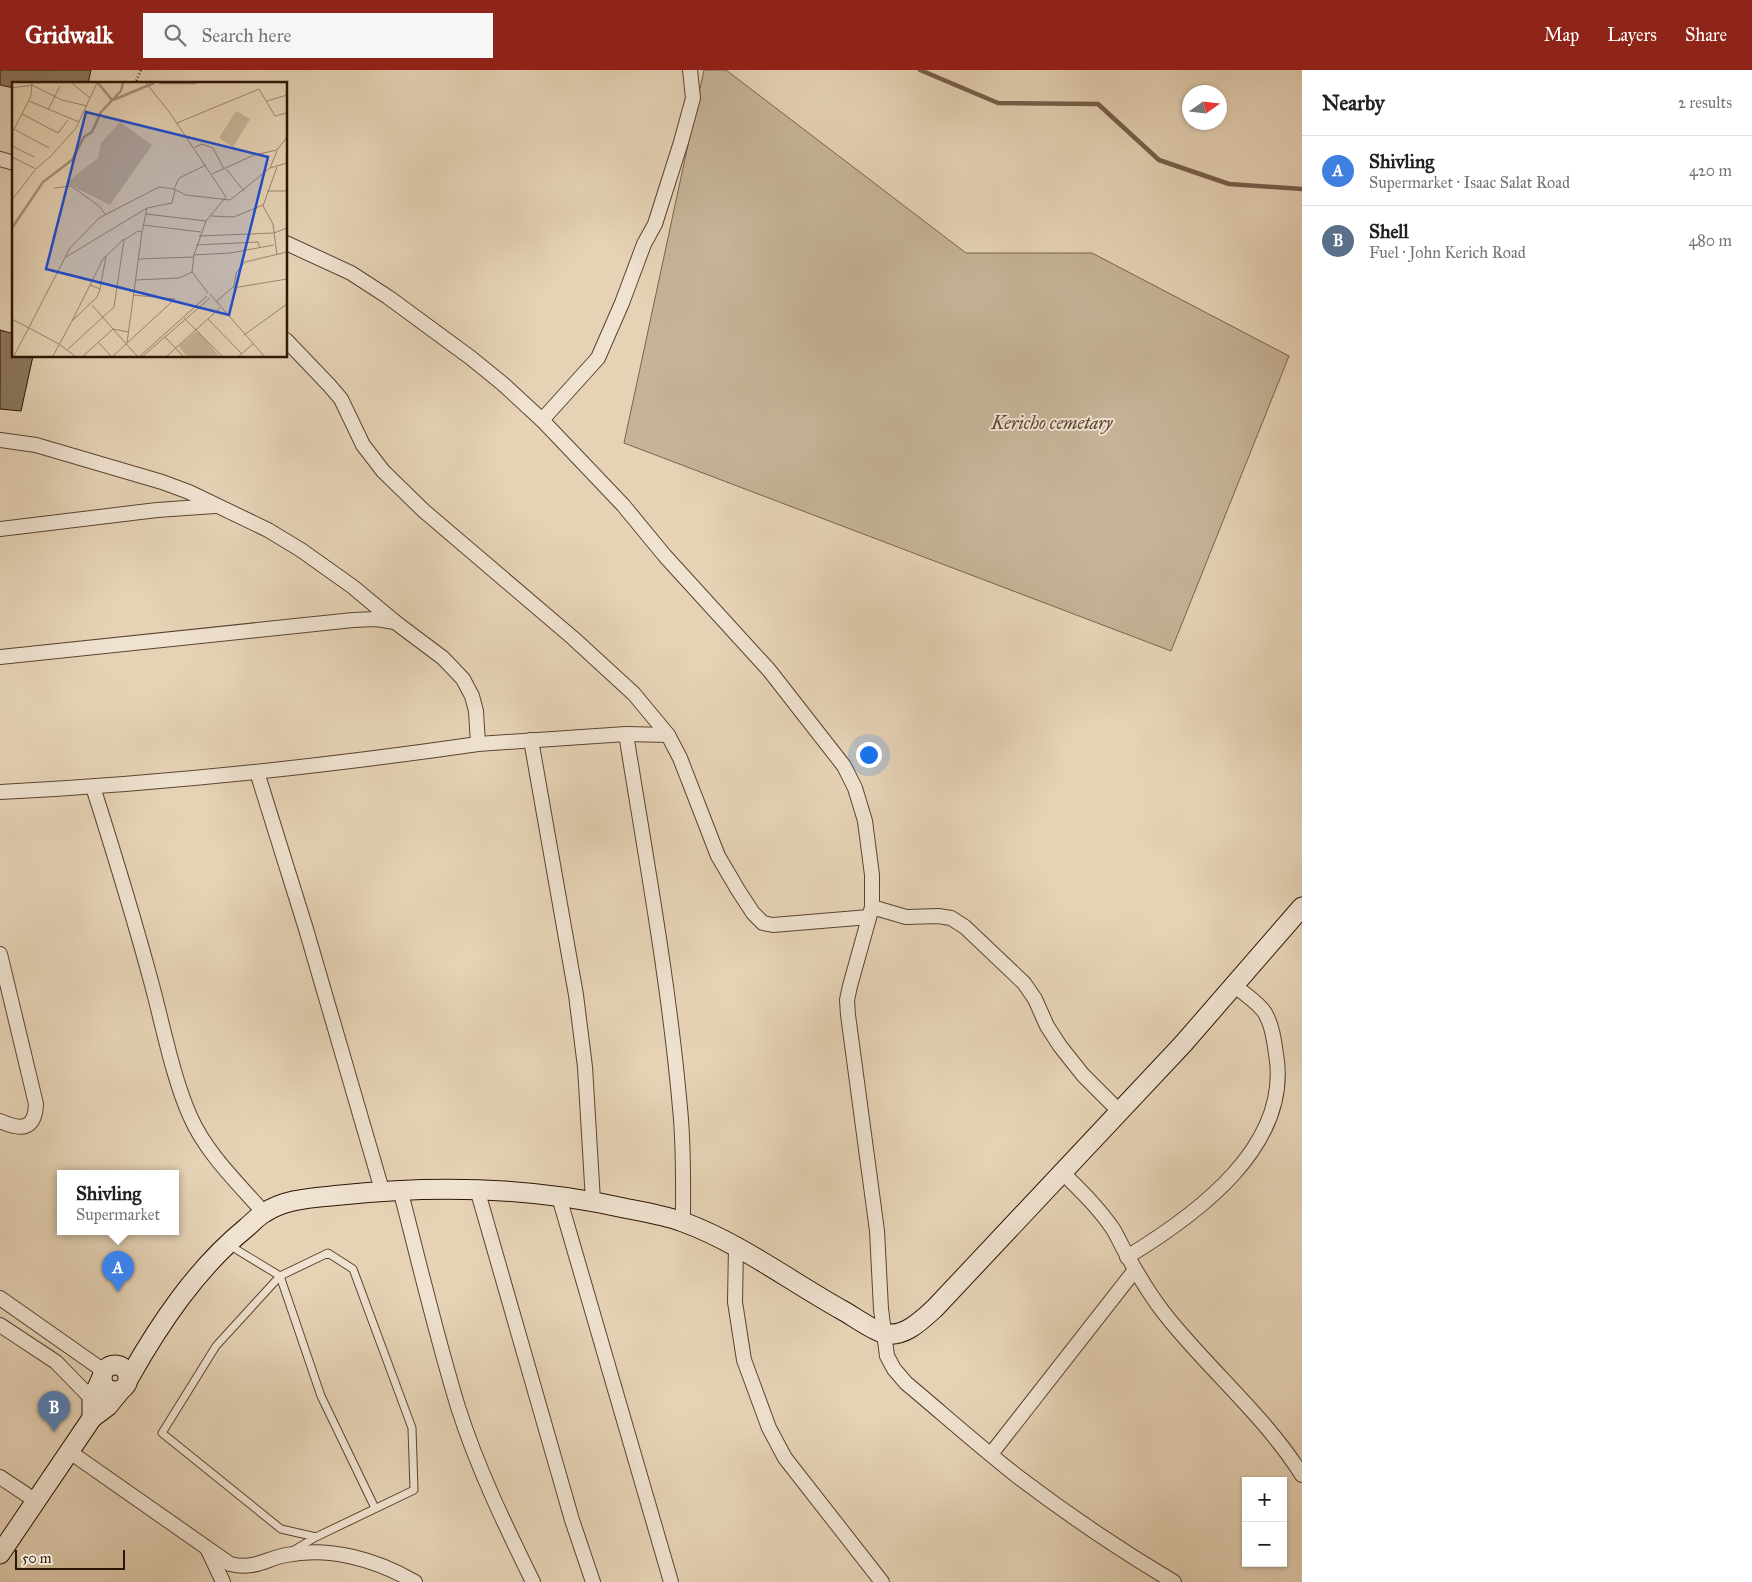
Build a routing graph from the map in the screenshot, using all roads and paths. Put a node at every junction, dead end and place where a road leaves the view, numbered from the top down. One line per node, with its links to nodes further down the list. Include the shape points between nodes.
1 (142, 70): 3 (path)
2 (690, 70): 6 (street, via 693,98 681,142 655,224 622,303 598,358)
3 (136, 82)
4 (288, 244): 6 (street, via 351,273 388,297 471,358)
5 (288, 342): 13 (street, via 341,400 363,445 383,472 634,694)
6 (542, 420): 20 (street, via 623,505 769,670 844,766 865,821 872,875)
7 (0, 440): 8 (street, via 36,445 162,482)
8 (215, 506): 9 (street); 10 (street, via 268,530 301,550 353,586)
9 (0, 529)
10 (396, 622): 11 (street, via 353,620); 15 (street, via 443,658 463,679 474,703)
11 (0, 657)
12 (626, 734): 13 (street); 14 (street); 31 (street, via 667,987 683,1155)
13 (668, 736): 20 (street, via 680,758 718,856 759,920 773,924)
14 (531, 740): 15 (street); 29 (street, via 583,1049)
15 (478, 744): 16 (street)
16 (257, 772): 17 (street); 27 (street)
17 (93, 788): 18 (street); 30 (street, via 190,1117 224,1167)
18 (0, 792)
19 (1302, 908): 22 (street)
20 (871, 912): 23 (street, via 951,918 966,927 1024,983 1060,1046 1083,1075); 39 (street, via 847,1000 877,1231)
21 (0, 954): 24 (street, via 36,1104 36,1113 26,1126 13,1127)
22 (1234, 985): 23 (street); 34 (street, via 1264,1012 1273,1036 1278,1067 1276,1099 1263,1133 1251,1153 1218,1192 1168,1232)
23 (1120, 1111): 25 (street)
24 (0, 1120)
25 (1062, 1172): 34 (street, via 1094,1204); 39 (street, via 924,1319 898,1333)
26 (477, 1189): 27 (street); 28 (street); 58 (street, via 572,1520)
27 (391, 1190): 30 (street, via 301,1200); 57 (street, via 433,1318 458,1408 493,1500)
28 (559, 1197): 29 (street); 59 (street)
29 (592, 1201): 31 (street)
30 (264, 1213): 32 (street)
31 (682, 1222): 33 (street)
32 (226, 1244): 36 (lane); 40 (street)
33 (736, 1247): 39 (street); 60 (street, via 735,1302 744,1360 769,1428 785,1458)
34 (1127, 1257): 35 (street)
35 (1135, 1270): 46 (street); 47 (street, via 1164,1312 1294,1461)
36 (280, 1276): 50 (lane, via 320,1396); 50 (lane, via 328,1253 353,1269 412,1428 414,1490); 51 (lane, via 216,1346 162,1433 281,1529)
37 (0, 1298): 41 (street)
38 (0, 1325): 43 (street, via 56,1362)
39 (884, 1333): 46 (street, via 887,1356 906,1383)
40 (152, 1337): 41 (street); 42 (street)
41 (106, 1371): 42 (street, via 122,1366 128,1373); 43 (street)
42 (125, 1384): 44 (street, via 108,1406)
43 (92, 1399): 44 (street)
44 (92, 1418): 45 (street)
45 (70, 1452): 49 (street); 52 (street)
46 (991, 1454): 61 (street, via 1086,1526)
47 (1302, 1475)
48 (0, 1477): 49 (street)
49 (36, 1501): 53 (street)
50 (375, 1508): 51 (lane)
51 (316, 1537): 54 (lane)
52 (207, 1549): 54 (street, via 237,1565 262,1564); 55 (street)
53 (0, 1554)
54 (285, 1555): 56 (street, via 339,1553)
55 (223, 1582)
56 (415, 1582)
57 (532, 1582)
58 (593, 1582)
59 (671, 1582)
60 (882, 1582)
61 (1174, 1582)

